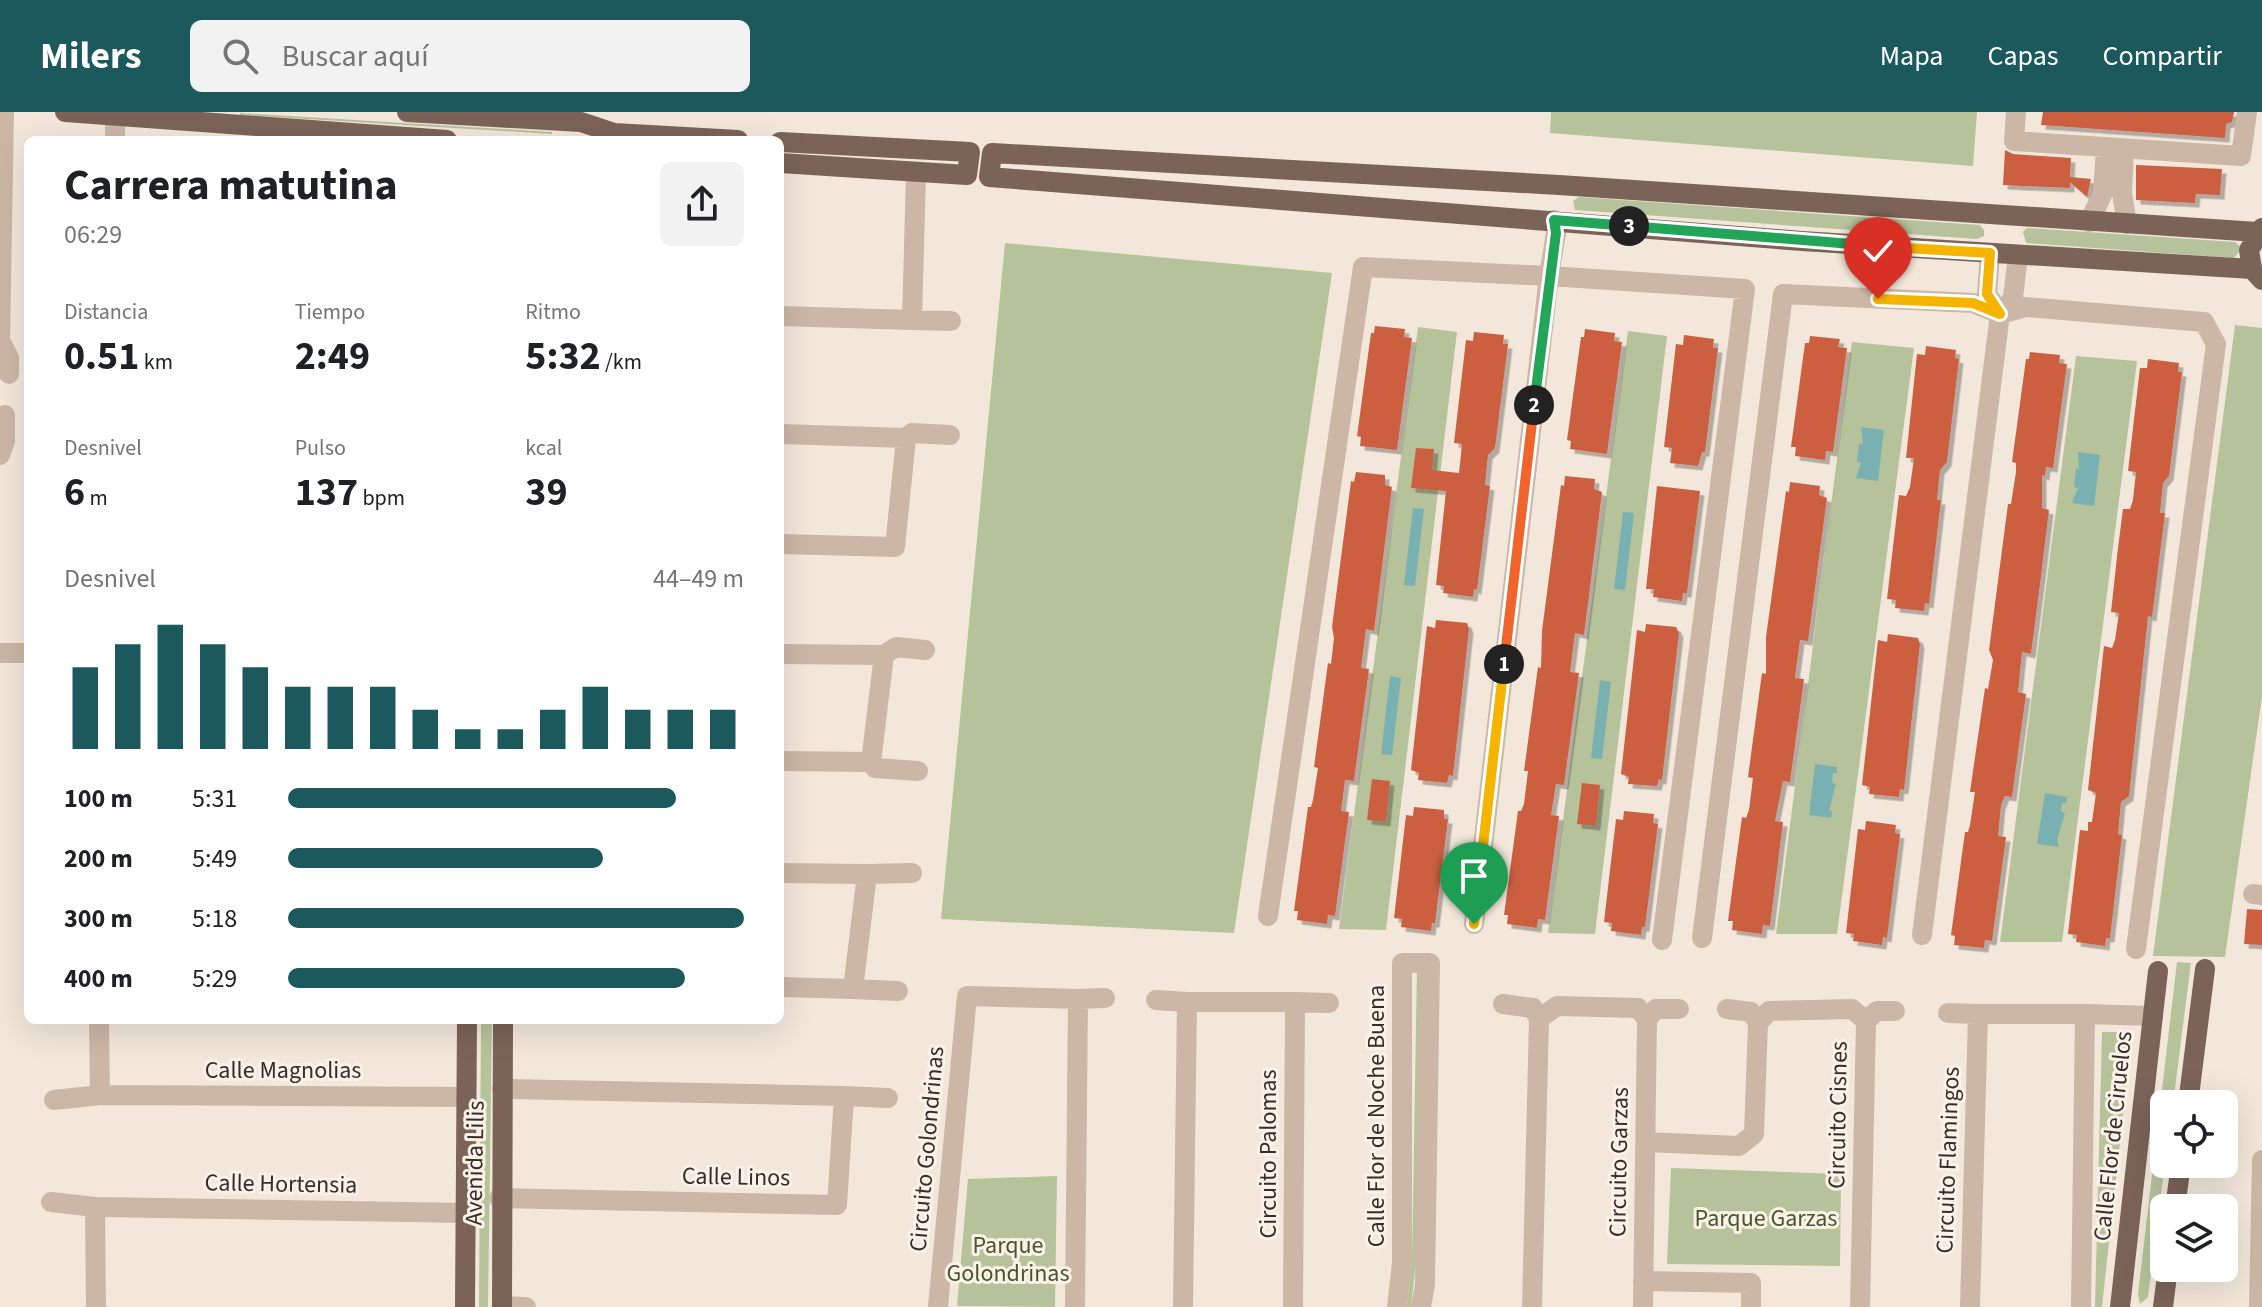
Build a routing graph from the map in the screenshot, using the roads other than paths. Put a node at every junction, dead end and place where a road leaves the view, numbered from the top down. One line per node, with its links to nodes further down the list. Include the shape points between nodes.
1 (4, 112): 32 (street)
2 (65, 112): 7 (main road)
3 (407, 112): 9 (main road)
4 (617, 112): 14 (main road)
5 (2016, 112): 16 (street, via 2014,141)
6 (2247, 112): 16 (street, via 2241,156)
7 (115, 114): 8 (main road); 11 (street)
8 (184, 117): 10 (main road)
9 (580, 125): 13 (main road)
10 (227, 133): 12 (main road)
11 (115, 136)
12 (321, 136)
13 (610, 136)
14 (613, 136)
15 (784, 142): 18 (main road, via 970,152 967,175)
16 (2115, 149): 22 (street); 23 (street)
17 (784, 163): 18 (main road)
18 (916, 174): 30 (street)
19 (1559, 185): 20 (main road); 21 (main road); 21 (main road, via 992,153 989,177)
20 (2006, 216): 22 (main road); 25 (main road)
21 (1554, 220): 25 (main road); 27 (street)
22 (2089, 222): 23 (main road)
23 (2127, 224): 24 (main road)
24 (2259, 230): 26 (main road, via 2249,250)
25 (2003, 254): 26 (main road); 28 (street, via 2013,298)
26 (2257, 275)
27 (1549, 276): 51 (street, via 1363,267); 52 (street); 55 (street, via 1745,289)
28 (2000, 314): 53 (street); 54 (street, via 1973,303 1783,294); 56 (street, via 2026,307 2204,322 2216,344)
29 (784, 316): 30 (street)
30 (912, 320): 31 (street)
31 (951, 321)
32 (1, 344): 33 (street, via 9,358)
33 (9, 374)
34 (5, 415): 38 (street)
35 (784, 434): 37 (street)
36 (950, 435): 37 (street, via 912,433)
37 (906, 438): 39 (street, via 895,547)
38 (0, 455)
39 (784, 544)
40 (925, 650): 44 (street, via 896,647)
41 (0, 653): 42 (street)
42 (24, 653)
43 (784, 654): 44 (street)
44 (884, 655): 46 (street)
45 (784, 761): 46 (street)
46 (871, 762): 47 (street, via 875,768)
47 (918, 771)
48 (784, 873): 50 (street)
49 (912, 873): 50 (street)
50 (867, 874): 60 (street)
51 (1268, 916)
52 (1474, 924)
53 (1922, 935)
54 (1702, 938)
55 (1662, 940)
56 (2136, 949)
57 (2205, 969): 84 (main road)
58 (2158, 971): 75 (main road, Calle Flor de Ciruelos)
59 (784, 987): 60 (street)
60 (853, 989): 61 (street)
61 (898, 991)
62 (1105, 998): 63 (street, Circuito Golondrinas)
63 (1078, 999): 102 (street, Circuito Golondrinas, via 959,995); 103 (street)
64 (1156, 1000): 65 (street)
65 (1187, 1002): 66 (street); 104 (street)
66 (1295, 1002): 67 (street); 105 (street, Circuito Palomas)
67 (1329, 1003)
68 (1503, 1004): 76 (street, via 1533,1008)
69 (1679, 1009): 77 (street, via 1656,1009)
70 (1727, 1009): 79 (street, via 1751,1012)
71 (1895, 1011): 78 (street, Circuito Cisnes, via 1877,1011)
72 (1948, 1013): 73 (street)
73 (1978, 1014): 74 (street); 112 (street, Circuito Flamingos)
74 (2085, 1014): 75 (street); 113 (street)
75 (2153, 1016): 114 (main road, Calle Flor de Ciruelos)
76 (1539, 1019): 77 (street, via 1557,1006 1638,1008); 108 (street)
77 (1647, 1019): 90 (street, Circuito Garzas)
78 (1866, 1021): 79 (street, Circuito Cisnes, via 1852,1009 1769,1011); 111 (street, Circuito Cisnes)
79 (1758, 1023): 90 (street, via 1754,1134 1739,1146)
80 (99, 1024): 85 (street)
81 (467, 1024): 87 (main road, Avenida Lilis)
82 (503, 1024): 83 (main road, Avenida Lilis)
83 (502, 1089): 86 (street); 92 (main road, Avenida Lilis)
84 (2190, 1090)
85 (100, 1095): 87 (street, Calle Magnolias); 89 (street, Calle Magnolias)
86 (844, 1096): 88 (street); 92 (street, Calle Linos, via 837,1205)
87 (466, 1097): 95 (main road, Avenida Lilis)
88 (888, 1098)
89 (54, 1100)
90 (1646, 1142): 96 (street, Circuito Garzas)
91 (2262, 1160): 116 (street)
92 (499, 1198): 100 (main road, Avenida Lilis)
93 (51, 1202): 94 (street, Calle Hortensia)
94 (95, 1207): 95 (street, Calle Hortensia); 98 (street)
95 (467, 1213): 99 (main road, Avenida Lilis)
96 (1643, 1281): 109 (street, Circuito Garzas); 110 (street, via 1751,1283)
97 (2166, 1282): 115 (main road)
98 (96, 1307)
99 (465, 1307)
100 (502, 1307): 101 (street)
101 (526, 1307)
102 (938, 1307)
103 (1075, 1307)
104 (1183, 1307)
105 (1293, 1307)
106 (1397, 1307): 107 (street, Calle Flor de Noche Buena, via 1402,1263 1402,963 1430,963)
107 (1421, 1307)
108 (1532, 1307)
109 (1643, 1307)
110 (1751, 1307)
111 (1860, 1307)
112 (1970, 1307)
113 (2081, 1307)
114 (2120, 1307)
115 (2163, 1307)
116 (2259, 1307)

